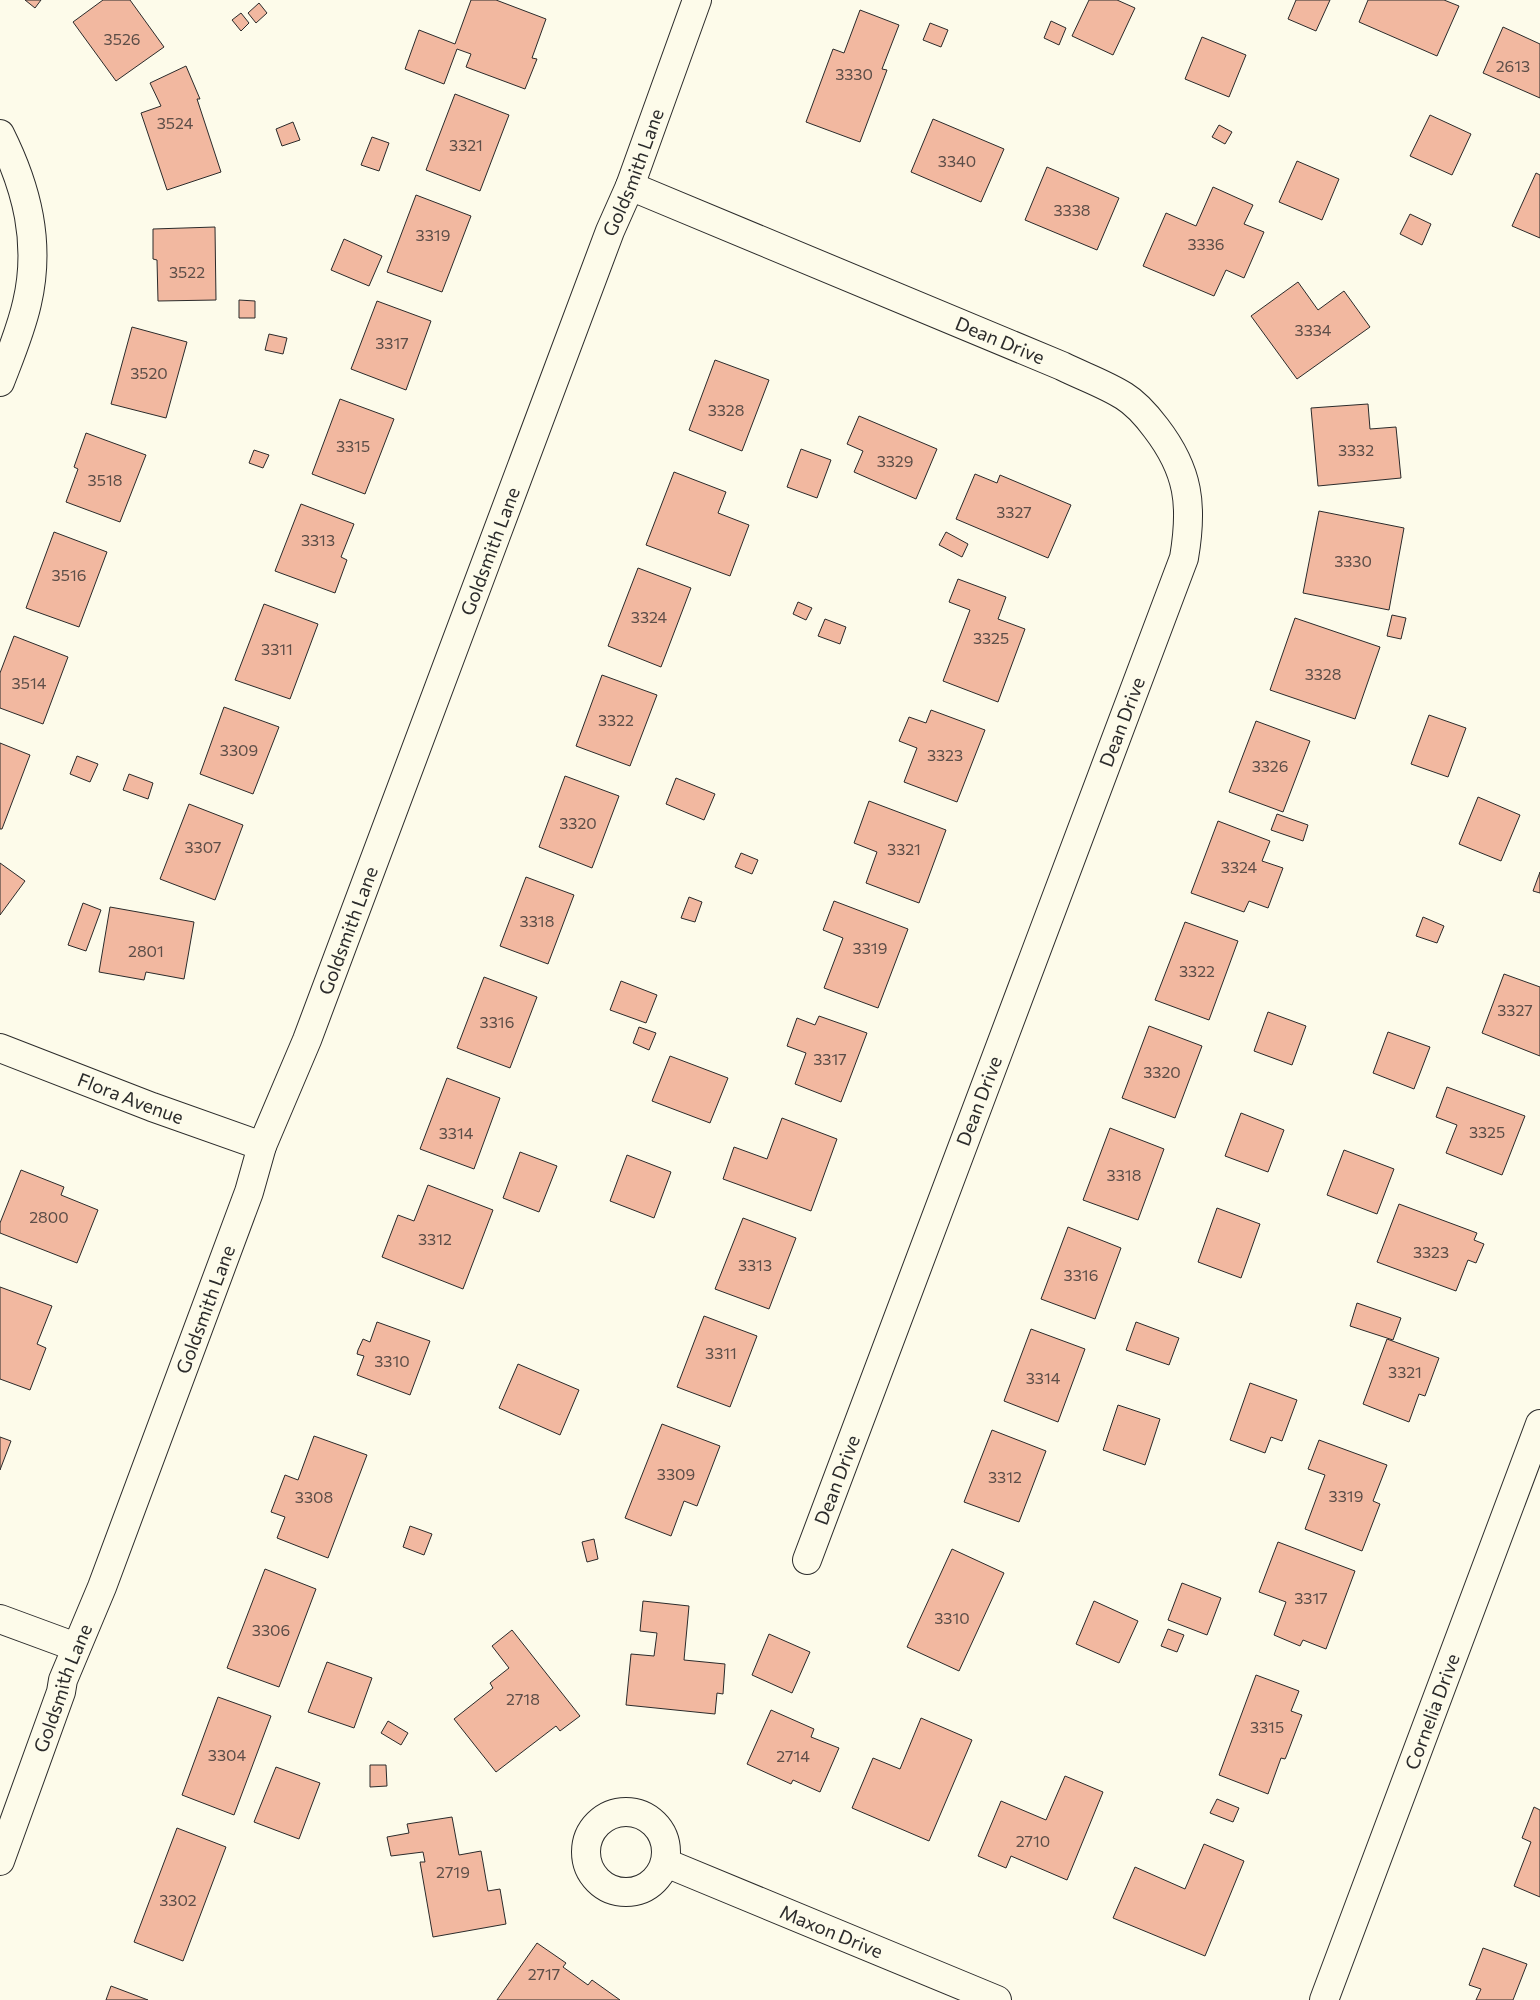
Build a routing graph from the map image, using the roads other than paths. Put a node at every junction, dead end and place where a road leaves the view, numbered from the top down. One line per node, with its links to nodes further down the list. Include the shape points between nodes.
1 (697, 0): 3 (street, Goldsmith Lane)
2 (0, 134): 4 (street, via 15,163 26,197 32,232 32,267 18,336)
3 (630, 186): 6 (street, Goldsmith Lane, via 610,231 306,1040); 8 (street, Dean Drive, via 1062,366 1124,396 1146,414 1172,448 1188,502 1184,558)
4 (0, 382)
5 (0, 1048): 6 (street, Flora Avenue)
6 (262, 1146): 10 (street, Goldsmith Lane, via 249,1192 102,1587)
7 (1540, 1424): 14 (street, Cornelia Drive)
8 (807, 1560)
9 (0, 1619): 10 (street)
10 (76, 1647): 11 (street, Goldsmith Lane)
11 (0, 1861)
12 (666, 1863): 13 (street, Maxon Drive)
13 (997, 2000)
14 (1324, 2000)

